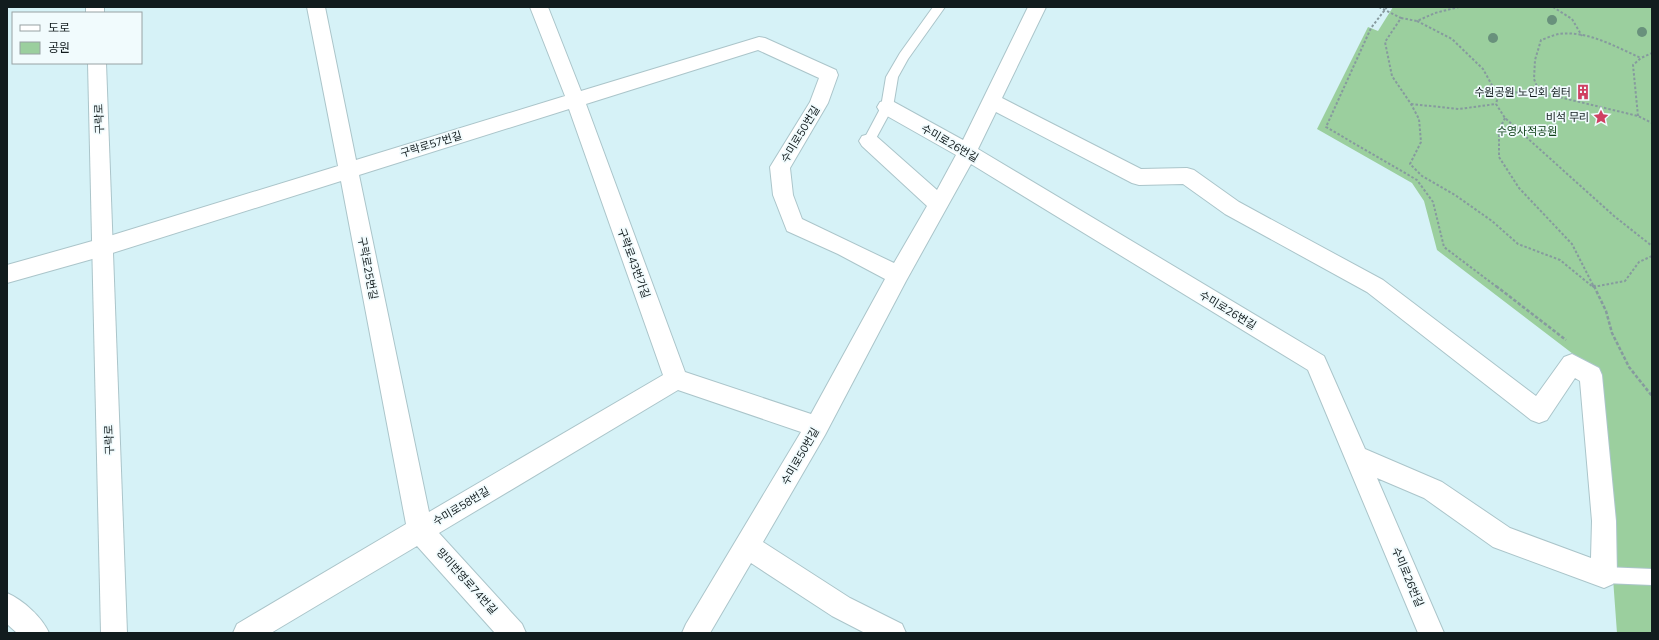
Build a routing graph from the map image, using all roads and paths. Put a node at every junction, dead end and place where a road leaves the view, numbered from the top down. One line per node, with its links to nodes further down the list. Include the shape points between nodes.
1 (316, 7): 28 (street, 구락로25번길)
2 (539, 7): 18 (street, 구락로43번가길)
3 (940, 7): 22 (lane, via 892,77)
4 (1037, 7): 19 (street, 수미로50번길)
5 (1379, 7): 8 (path)
6 (1459, 7): 10 (path)
7 (1553, 7): 11 (path, via 1572,19)
8 (1386, 8): 9 (path); 36 (path, via 1371,28 1326,127 1417,180 1433,202 1444,247)
9 (1401, 18): 10 (path); 20 (path, via 1385,42 1392,76)
10 (1417, 21): 17 (path, via 1452,39 1482,69)
11 (1583, 36): 14 (path); 16 (path, via 1558,34 1541,40 1535,60 1534,79)
12 (759, 43): 18 (street, 구락로57번길); 34 (street, 수미로50번길, via 829,75 819,103 780,167 783,195 794,225)
13 (1652, 53): 14 (path)
14 (1641, 58): 23 (path, via 1633,65)
15 (97, 64): 31 (street, 구락로)
16 (1540, 94): 17 (path, via 1514,92); 23 (path)
17 (1498, 96): 21 (path)
18 (576, 101): 28 (street, 구락로57번길); 37 (street, 구락로43번가길)
19 (991, 101): 27 (street, 수미로50번길); 43 (street, via 1139,177 1187,176 1232,208 1376,286 1539,412 1572,364 1591,375 1604,521)
20 (1411, 104): 21 (path, via 1426,103 1446,108 1476,109); 35 (path, via 1419,119 1421,142 1410,164 1422,176 1492,221 1518,244 1560,260)
21 (1496, 104): 24 (path)
22 (887, 107): 26 (lane); 27 (street, 수미로26번길)
23 (1638, 116): 25 (path)
24 (1505, 118): 30 (path, via 1614,216); 35 (path, via 1499,130 1499,157 1519,188 1572,244)
25 (1652, 123)
26 (869, 141): 29 (street)
27 (967, 152): 29 (street, 수미로50번길); 40 (street, 수미로26번길, via 1316,363)
28 (349, 169): 31 (street, 구락로57번길); 41 (street, 구락로25번길)
29 (939, 204): 34 (street, 수미로50번길)
30 (1652, 246)
31 (103, 247): 33 (street); 47 (street, 구락로)
32 (1652, 256): 35 (path, via 1639,262 1625,280)
33 (7, 274)
34 (898, 275): 39 (street, 수미로50번길)
35 (1593, 286): 38 (path, via 1629,367)
36 (1570, 343)
37 (676, 379): 39 (street); 41 (street, 수미로58번길)
38 (1652, 396)
39 (817, 427): 42 (street, 수미로50번길)
40 (1356, 457): 43 (street, via 1433,490 1502,538); 52 (street, 수미로26번길)
41 (420, 530): 48 (street, 수미로58번길); 49 (street, 망미번영로74번길)
42 (747, 546): 50 (street, 수미로50번길); 51 (street, via 841,607)
43 (1604, 575): 44 (lane)
44 (1652, 577)
45 (7, 606): 46 (street)
46 (36, 633)
47 (114, 633)
48 (246, 633)
49 (513, 633)
50 (695, 633)
51 (893, 633)
52 (1431, 633)

